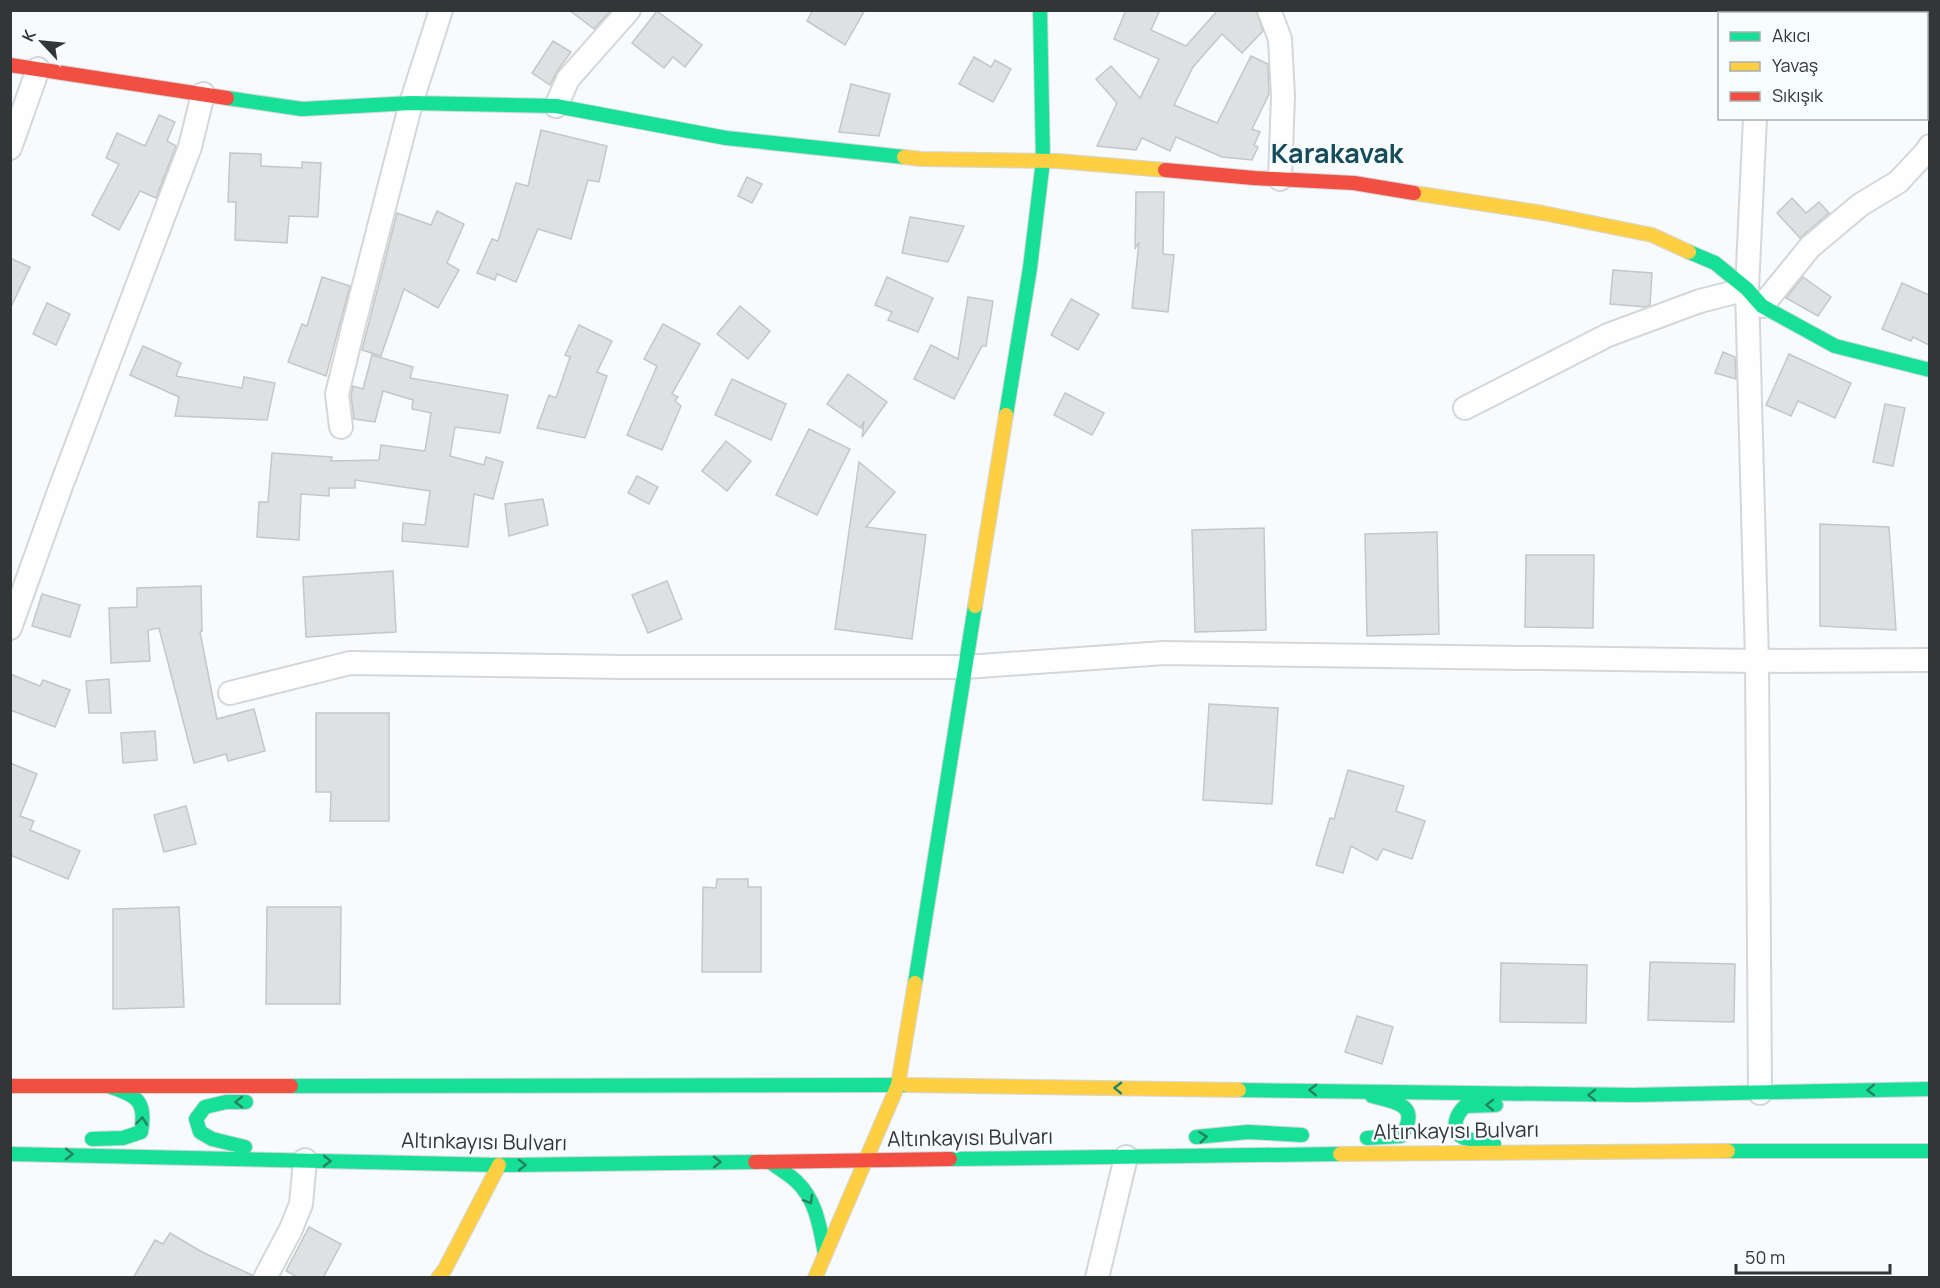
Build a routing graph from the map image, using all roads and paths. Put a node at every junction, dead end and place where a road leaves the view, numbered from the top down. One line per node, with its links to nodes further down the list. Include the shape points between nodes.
1 (441, 10): 8 (street)
2 (629, 10): 9 (street, via 568,79)
3 (1040, 10): 13 (main road)
4 (1269, 10): 14 (street, via 1280,39)
5 (10, 65): 6 (main road)
6 (38, 69): 7 (main road); 12 (street)
7 (202, 94): 8 (main road, via 302,109); 19 (street, via 190,147)
8 (411, 104): 9 (main road); 18 (street, via 337,394)
9 (556, 106): 13 (main road, via 726,138 921,159)
10 (1755, 120): 15 (street)
11 (1929, 146): 15 (street, via 1898,182 1860,206)
12 (10, 148)
13 (1043, 161): 14 (main road); 22 (main road, via 1030,268)
14 (1280, 179): 15 (main road, via 1354,183 1652,235 1715,263)
15 (1755, 298): 16 (main road, via 1835,346); 17 (street, via 1700,301 1608,335); 21 (street)
16 (1929, 370)
17 (1465, 408)
18 (341, 427)
19 (10, 628)
20 (1929, 660): 21 (street)
21 (1757, 662): 22 (street, via 1164,653); 30 (street)
22 (966, 667): 23 (street, via 350,663); 25 (main road)
23 (230, 693)
24 (506, 1084): 25 (main road, Altınkayısı Bulvarı); 27 (main road, Altınkayısı Bulvarı); 32 (main road)
25 (898, 1085): 29 (main road, Altınkayısı Bulvarı, one-way to 25); 42 (main road)
26 (10, 1086): 27 (main road, Altınkayısı Bulvarı)
27 (108, 1086): 36 (main road, one-way to 27, via 123,1138 141,1132 145,1116 141,1104 130,1094)
28 (1929, 1089): 30 (main road, Altınkayısı Bulvarı, one-way to 30)
29 (1353, 1091): 31 (main road, Altınkayısı Bulvarı, one-way to 29); 35 (main road, via 1396,1101 1406,1107 1410,1116 1401,1136)
30 (1760, 1093): 31 (main road, Altınkayısı Bulvarı)
31 (1694, 1094): 37 (main road, one-way to 37, via 1644,1105 1473,1105 1465,1106 1456,1115 1456,1133 1464,1138)
32 (427, 1101)
33 (255, 1102): 41 (main road, one-way to 41, via 205,1107 196,1119 200,1132 212,1139)
34 (1312, 1136): 40 (main road, one-way to 34, via 1175,1141 1248,1132)
35 (1354, 1138)
36 (74, 1139)
37 (1553, 1150): 38 (main road, Altınkayısı Bulvarı); 40 (main road, Altınkayısı Bulvarı)
38 (1929, 1151)
39 (10, 1154): 41 (main road, Altınkayısı Bulvarı, one-way to 41)
40 (1126, 1157): 42 (main road, Altınkayısı Bulvarı); 49 (street)
41 (305, 1160): 44 (main road, Altınkayısı Bulvarı, one-way to 44); 46 (street, via 302,1204)
42 (864, 1161): 43 (main road, Altınkayısı Bulvarı); 45 (main road)
43 (770, 1162): 44 (main road, Altınkayısı Bulvarı, one-way to 43); 45 (main road, one-way to 45, via 797,1182 811,1202)
44 (499, 1165): 47 (main road)
45 (825, 1254): 48 (main road)
46 (265, 1278)
47 (438, 1278)
48 (815, 1278)
49 (1097, 1278)

